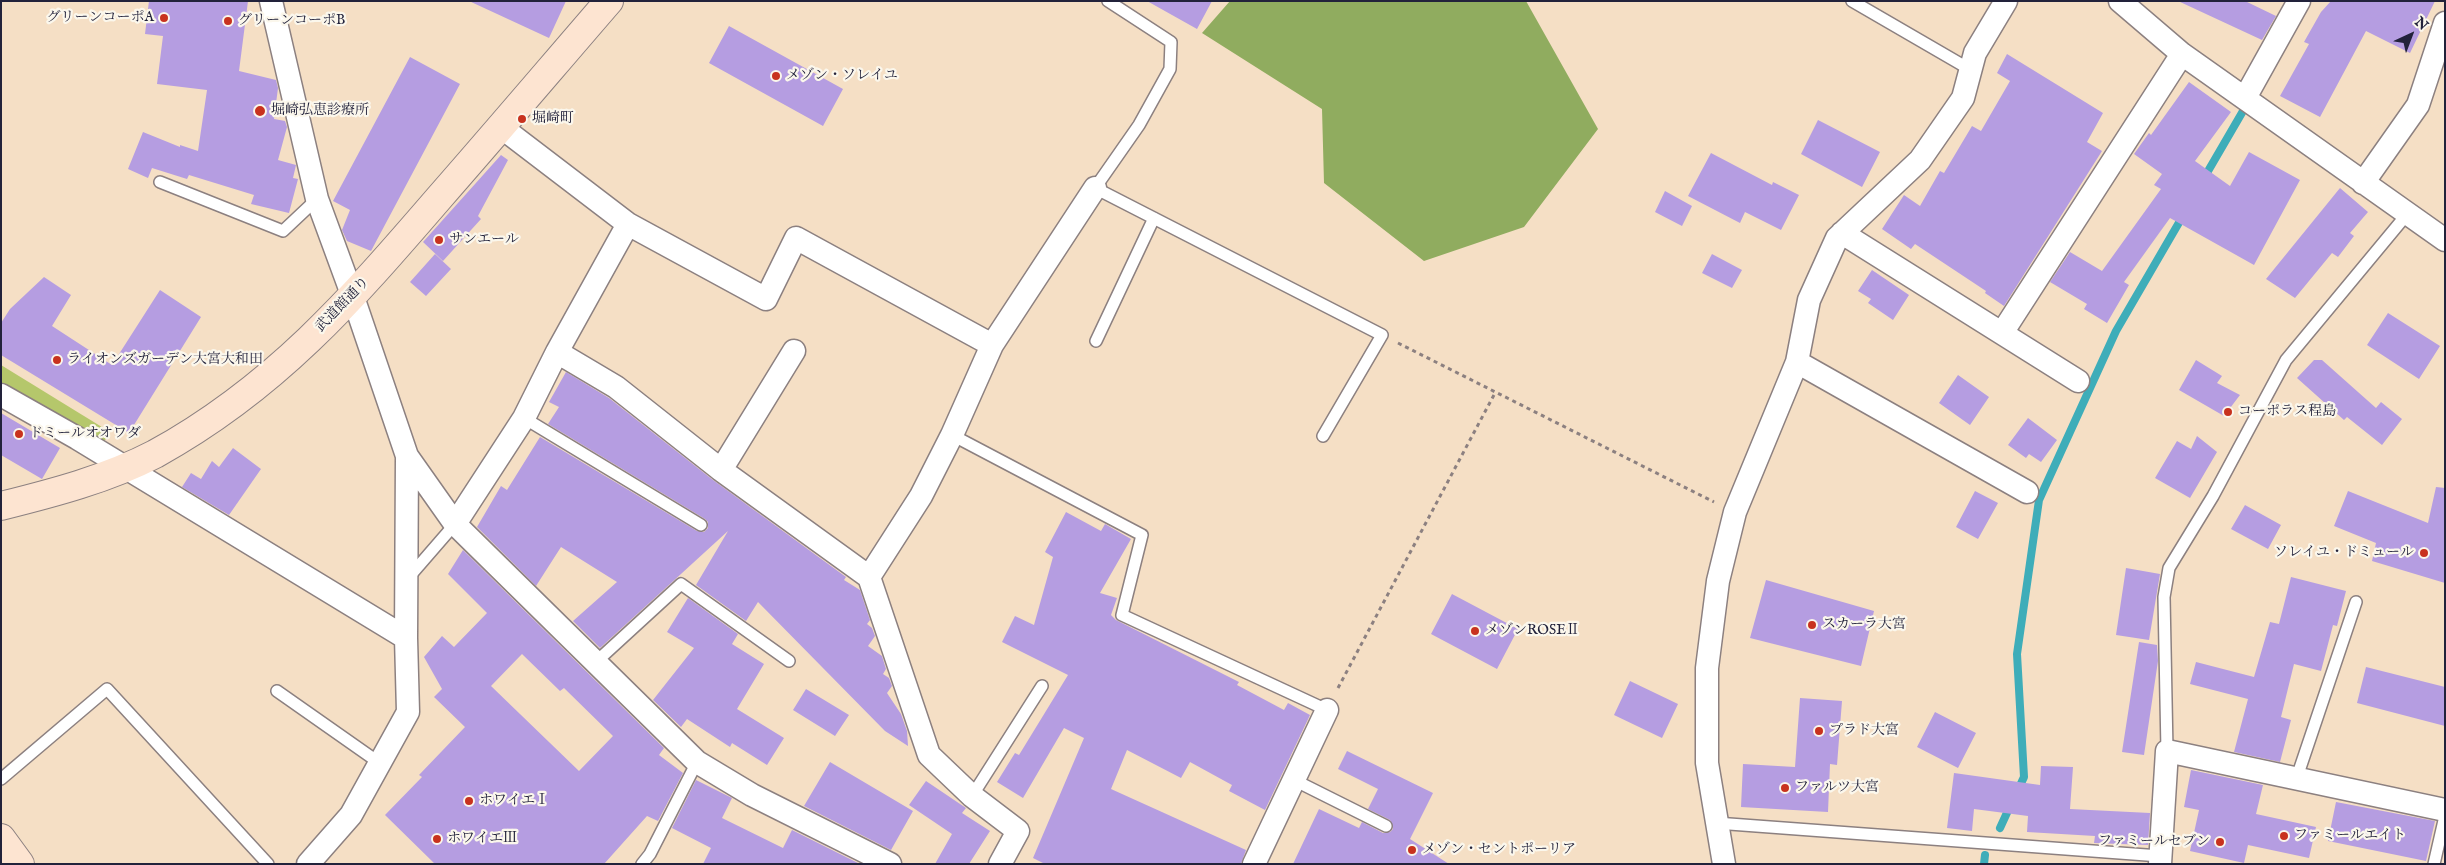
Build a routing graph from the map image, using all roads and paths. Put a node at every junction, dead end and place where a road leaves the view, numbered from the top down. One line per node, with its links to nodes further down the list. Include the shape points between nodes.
1 (271, 1): 17 (street)
2 (609, 1): 13 (street, 武道館通り)
3 (1108, 1): 8 (lane)
4 (1852, 1): 11 (lane)
5 (2006, 1): 11 (street, via 1976,53)
6 (2299, 1): 12 (street)
7 (2128, 4): 10 (street)
8 (1126, 6): 16 (lane, via 1170,42 1170,69 1139,125)
9 (2445, 23): 15 (street, via 2418,105)
10 (2182, 54): 12 (street); 24 (street)
11 (1971, 70): 21 (street, via 1963,98 1920,160)
12 (2244, 98): 15 (street)
13 (501, 127): 20 (street); 23 (street, 武道館通り)
14 (160, 182): 17 (lane, via 283,231)
15 (2362, 183): 18 (street)
16 (1095, 188): 19 (lane); 27 (street)
17 (317, 199): 23 (street)
18 (2408, 213): 22 (street); 54 (lane, via 2286,360 2213,496 2169,568 2164,597)
19 (1154, 218): 25 (lane); 26 (lane)
20 (628, 224): 27 (street, via 766,299 796,238); 29 (street)
21 (1842, 233): 24 (street); 30 (street, via 1809,300)
22 (2445, 240)
23 (353, 297): 37 (street); 38 (street, 武道館通り, via 304,346 233,405 152,455)
24 (2002, 333): 31 (street)
25 (1382, 335): 32 (path); 36 (lane)
26 (1096, 341)
27 (992, 345): 35 (street)
28 (794, 351): 39 (street)
29 (557, 352): 34 (street); 39 (street, via 616,387)
30 (1797, 362): 40 (street); 42 (street)
31 (2078, 381)
32 (1496, 393): 42 (path); 53 (path)
33 (1, 395): 38 (street)
34 (524, 418): 43 (street); 44 (lane)
35 (952, 435): 45 (street, via 921,496); 53 (lane, via 1142,535 1122,615)
36 (1323, 436)
37 (407, 456): 43 (street); 46 (street)
38 (124, 467): 41 (street, 武道館通り, via 92,480); 48 (street)
39 (721, 470): 45 (street)
40 (2027, 492)
41 (1, 506)
42 (1735, 512): 63 (street, via 1718,581 1707,668 1707,763)
43 (455, 524): 46 (lane); 49 (street)
44 (701, 525)
45 (869, 577): 60 (street, via 929,755)
46 (406, 580): 48 (street)
47 (2356, 602): 57 (lane)
48 (406, 638): 56 (street, via 408,712)
49 (597, 661): 50 (lane, via 681,584); 55 (street)
50 (789, 661)
51 (1042, 686): 60 (lane)
52 (277, 691): 56 (lane)
53 (1327, 710): 59 (street)
54 (2167, 751): 57 (street); 66 (street)
55 (697, 762): 70 (lane); 71 (street, via 752,795)
56 (381, 764): 69 (street, via 351,815)
57 (2297, 777): 61 (street)
58 (1, 779): 68 (lane, via 107,688)
59 (1294, 780): 64 (lane); 73 (street)
60 (972, 796): 72 (street, via 1018,831)
61 (2445, 810)
62 (2445, 816): 75 (lane)
63 (1716, 823): 66 (lane); 74 (street)
64 (1386, 826)
65 (1, 838): 67 (street)
66 (2160, 860)
67 (20, 864)
68 (268, 864)
69 (308, 864)
70 (642, 864)
71 (890, 864)
72 (1000, 864)
73 (1254, 864)
74 (1724, 864)
75 (2434, 864)

